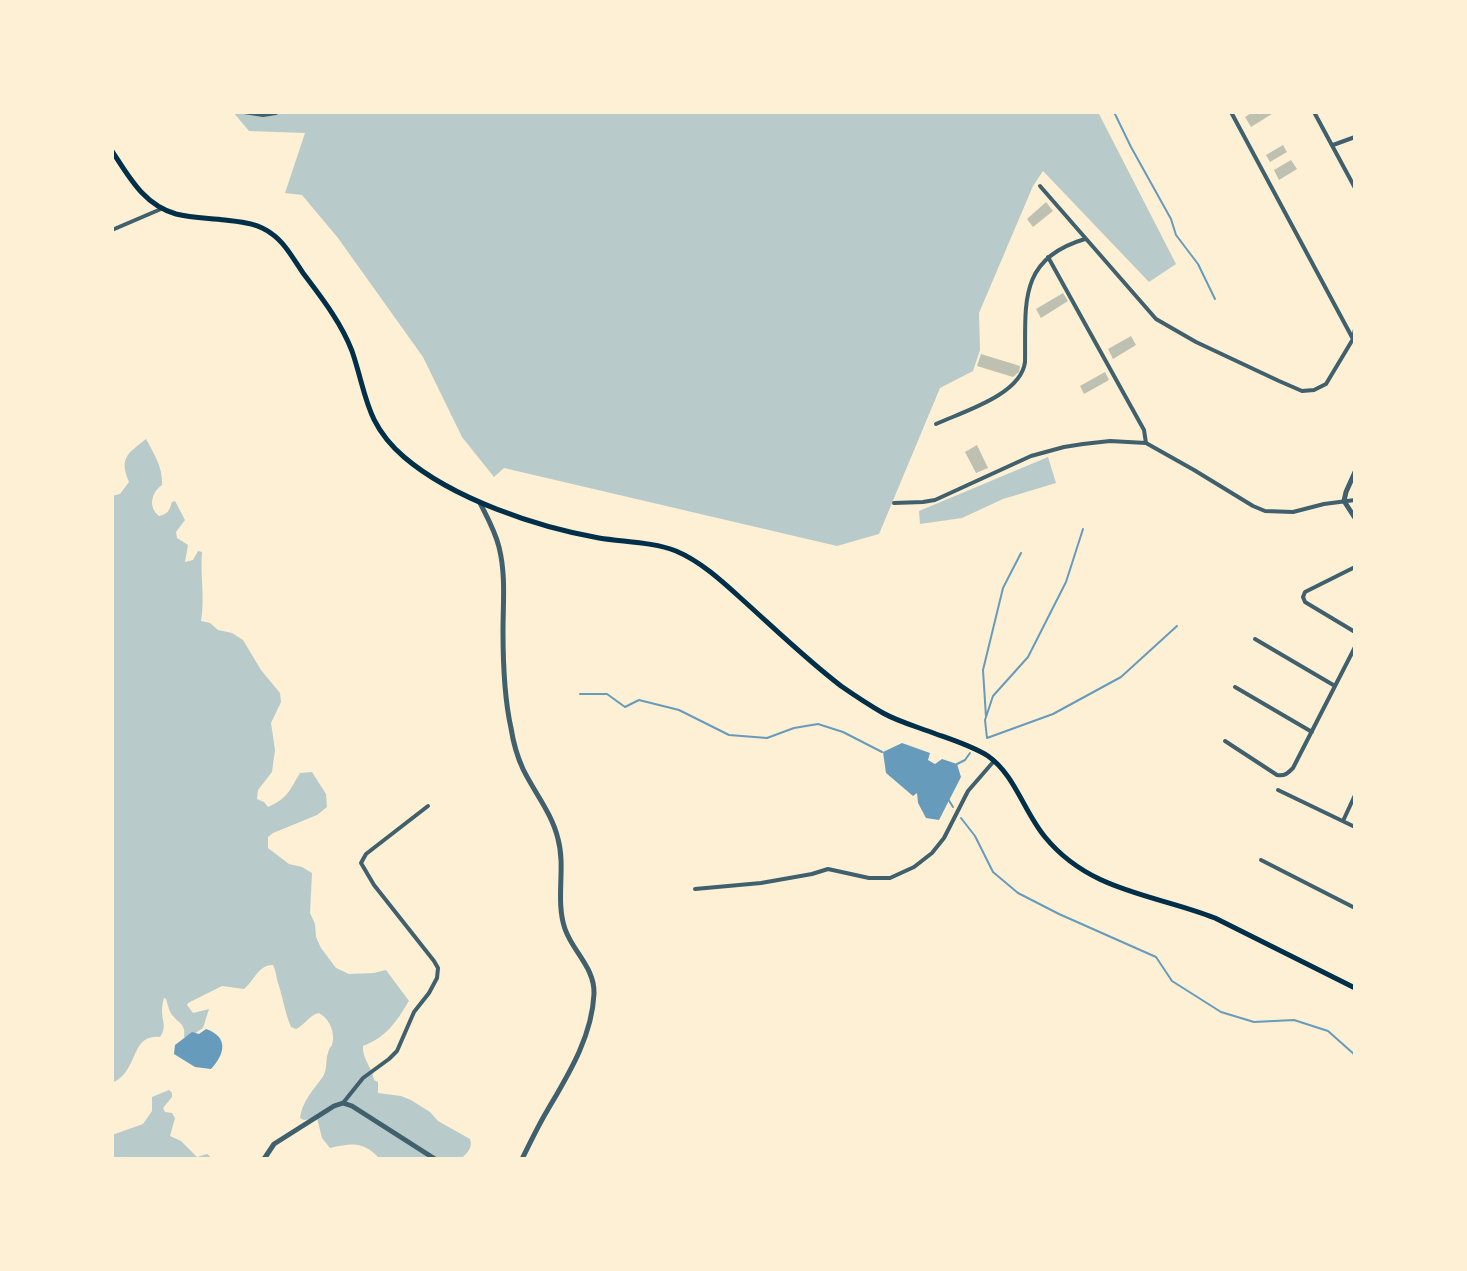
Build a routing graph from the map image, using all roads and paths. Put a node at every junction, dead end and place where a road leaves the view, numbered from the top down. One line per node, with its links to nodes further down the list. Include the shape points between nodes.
1 (244, 112): 4 (street)
2 (1231, 112): 15 (street)
3 (1314, 112): 6 (street)
4 (276, 113)
5 (1355, 137): 6 (street)
6 (1333, 145): 9 (street)
7 (112, 151): 10 (main road, via 139,191)
8 (1040, 186): 12 (street)
9 (1355, 188)
10 (162, 209): 11 (street); 21 (main road, via 248,223 273,234 343,330 365,401 385,437 418,468)
11 (112, 230)
12 (1085, 239): 13 (street); 15 (street, via 1156,319 1302,391 1326,384)
13 (1048, 257): 16 (street, via 1028,287 1020,378 1000,395); 17 (street, via 1144,430)
14 (1355, 329): 15 (street)
15 (1353, 339)
16 (936, 424)
17 (1146, 443): 20 (street, via 1258,508 1293,512); 22 (street, via 1064,447 1031,456 935,500)
18 (1355, 472): 20 (street)
19 (1355, 500): 20 (street)
20 (1344, 501): 23 (street)
21 (480, 502): 32 (main road, via 551,527 678,552 725,584 843,687 884,713); 45 (street, via 499,548 504,584 503,656 511,728 522,767 559,840 564,926 594,981 591,1013 571,1072)
22 (894, 503)
23 (1355, 518)
24 (1355, 567): 25 (street, via 1303,597)
25 (1355, 632)
26 (1255, 639): 28 (street)
27 (1355, 647): 28 (street)
28 (1335, 686): 30 (street)
29 (1235, 687): 30 (street)
30 (1312, 732): 31 (street, via 1283,776)
31 (1225, 741)
32 (994, 761): 39 (street, via 968,791 932,853 890,878 828,869); 41 (main road, via 1044,836 1080,868 1134,894 1241,930)
33 (1278, 790): 36 (street)
34 (1355, 795): 36 (street)
35 (428, 806): 42 (street, via 361,863 434,961 437,978 397,1051 363,1078)
36 (1343, 821): 37 (street)
37 (1355, 827)
38 (1261, 860): 40 (street)
39 (695, 889)
40 (1355, 908)
41 (1355, 988)
42 (343, 1103): 43 (street, via 274,1144); 44 (street)
43 (264, 1159)
44 (435, 1159)
45 (522, 1159)

